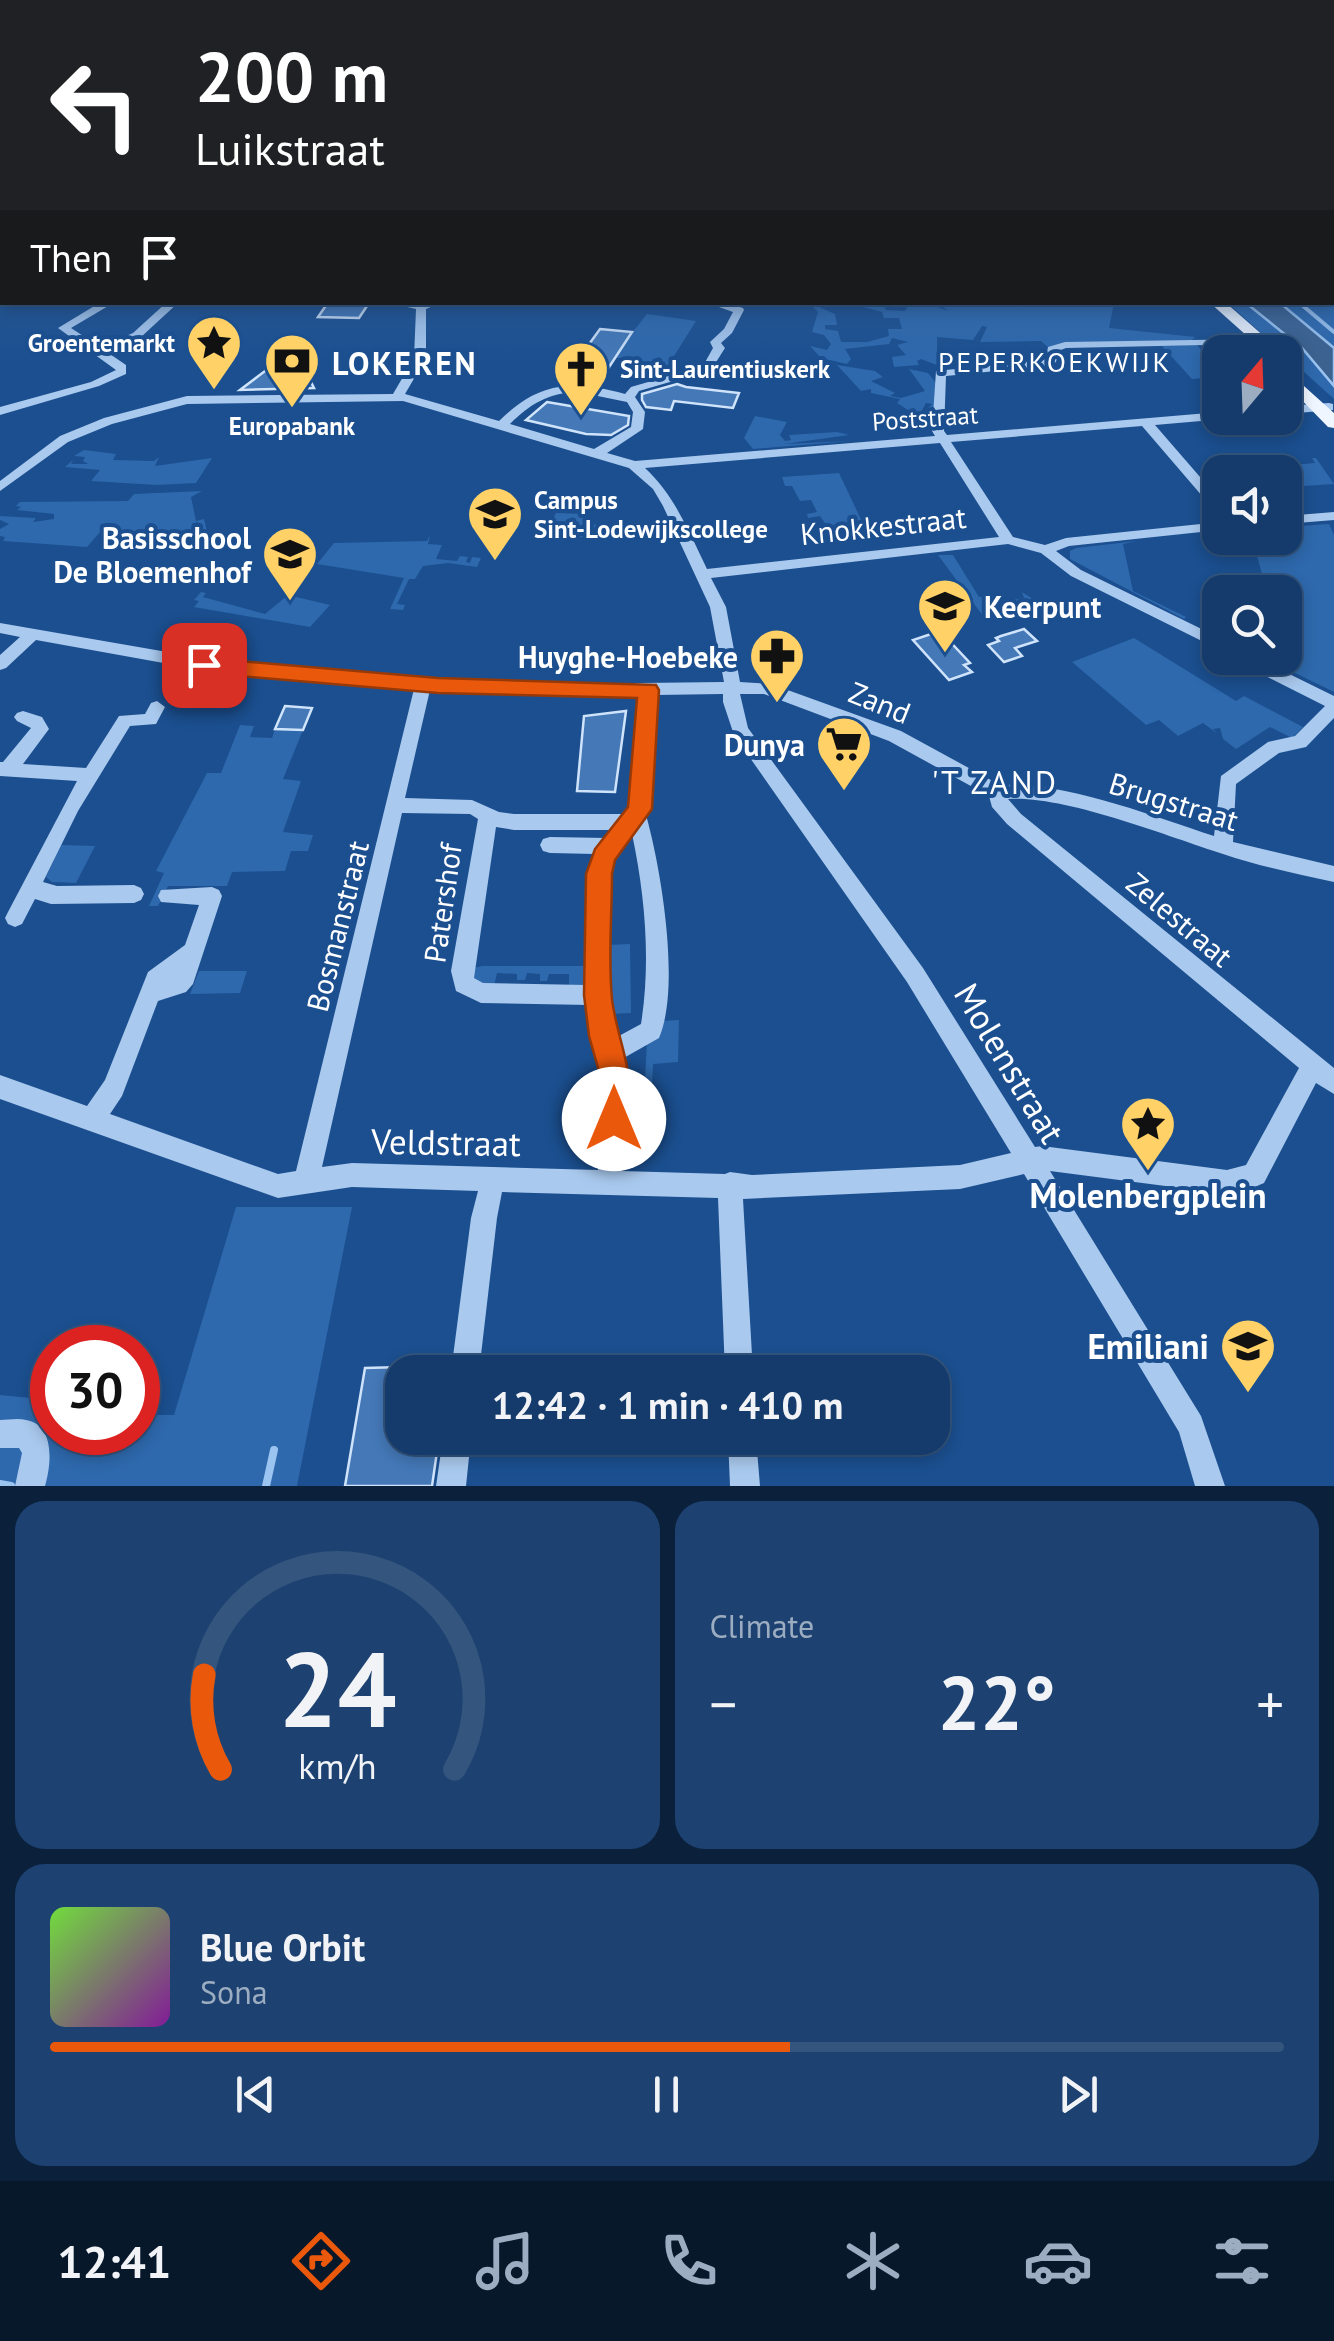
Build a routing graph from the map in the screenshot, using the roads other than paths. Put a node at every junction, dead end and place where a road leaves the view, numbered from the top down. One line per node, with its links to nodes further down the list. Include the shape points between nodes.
1 (106, 305): 12 (street, via 64,325)
2 (171, 305): 12 (street, via 137,335)
3 (409, 305): 8 (street)
4 (428, 305): 8 (street)
5 (721, 305): 16 (street, via 739,310 718,336 707,368 634,389)
6 (1209, 305): 9 (main road)
7 (1219, 305): 10 (main road)
8 (421, 307): 15 (street, via 420,358)
9 (1244, 335)
10 (1254, 335)
11 (1202, 346): 23 (street, via 1065,345 1052,349 1046,364 940,373)
12 (98, 352): 17 (street, via 122,372)
13 (1302, 383): 19 (main road)
14 (1302, 389): 19 (main road)
15 (397, 396): 21 (street); 26 (street, via 180,401 64,439)
16 (628, 399): 21 (street, via 553,388 522,402); 24 (street, via 640,424)
17 (0, 411)
18 (1302, 411): 19 (street)
19 (1329, 413)
20 (1202, 418): 22 (street, Poststraat)
21 (503, 424): 24 (street)
22 (1146, 424): 23 (street, Poststraat); 27 (street)
23 (943, 438): 25 (street, Poststraat); 31 (street)
24 (594, 455): 25 (street)
25 (634, 465): 33 (street, Molenstraat, via 658,487)
26 (0, 487)
27 (1202, 488)
28 (1334, 516): 29 (street)
29 (1302, 519)
30 (1202, 528): 32 (street, via 1066,542)
31 (1008, 540): 32 (street); 33 (street, Knokkestraat)
32 (1046, 550): 36 (street, via 1058,563)
33 (704, 574): 41 (street, Molenstraat, via 718,607)
34 (0, 628): 35 (street, Zand)
35 (33, 634): 37 (street); 39 (street, Zand, via 219,667)
36 (1202, 636)
37 (0, 664)
38 (1277, 675): 42 (street)
39 (424, 684): 40 (street, Zand); 48 (street, Bosmanstraat)
40 (648, 690): 41 (street, Zand); 50 (street, via 642,792)
41 (732, 690): 47 (street, Zand, via 771,690 878,728); 65 (street, Molenstraat, via 734,716 751,749 915,976)
42 (1334, 705): 53 (street, via 1300,742 1274,747 1227,781)
43 (154, 714): 46 (street, via 125,720)
44 (23, 718): 45 (street, via 40,728)
45 (5, 769): 46 (street)
46 (91, 775): 55 (street)
47 (998, 792): 53 (street, Brugstraat, via 1050,797); 61 (street, Zelestraat, via 1014,819)
48 (397, 805): 49 (street, Patershof, via 472,807); 68 (street, Bosmanstraat)
49 (488, 815): 50 (street, Patershof, via 514,822); 59 (street, Patershof, via 464,984 481,993)
50 (632, 819): 52 (street); 60 (street, via 648,853 657,1004 651,1030)
51 (550, 845): 52 (street)
52 (611, 846): 59 (street, via 599,874)
53 (1223, 846): 54 (street, Brugstraat)
54 (1334, 874)
55 (29, 890): 56 (street); 58 (street)
56 (134, 894)
57 (168, 896): 64 (street, via 212,896 188,971 178,984 150,994 114,1088)
58 (15, 918)
59 (598, 995): 60 (street)
60 (609, 1054): 67 (street, via 616,1088)
61 (1312, 1066): 62 (street, Zelestraat); 65 (street, via 1255,1174 1242,1181)
62 (1334, 1082)
63 (0, 1087): 64 (street, Veldstraat)
64 (92, 1120): 68 (street, Veldstraat, via 278,1186)
65 (1026, 1158): 69 (street, Veldstraat, via 960,1177); 78 (street, Molenstraat, via 1191,1426)
66 (494, 1179): 67 (street, Veldstraat); 68 (street, Veldstraat, via 352,1175); 70 (street)
67 (609, 1180): 69 (street, Veldstraat)
68 (306, 1182)
69 (730, 1184): 71 (street)
70 (467, 1355)
71 (738, 1355)
72 (0, 1434): 75 (street, via 26,1434 36,1445 39,1460)
73 (455, 1455): 76 (street)
74 (743, 1455): 77 (street)
75 (30, 1486)
76 (451, 1486)
77 (745, 1486)
78 (1210, 1486)

